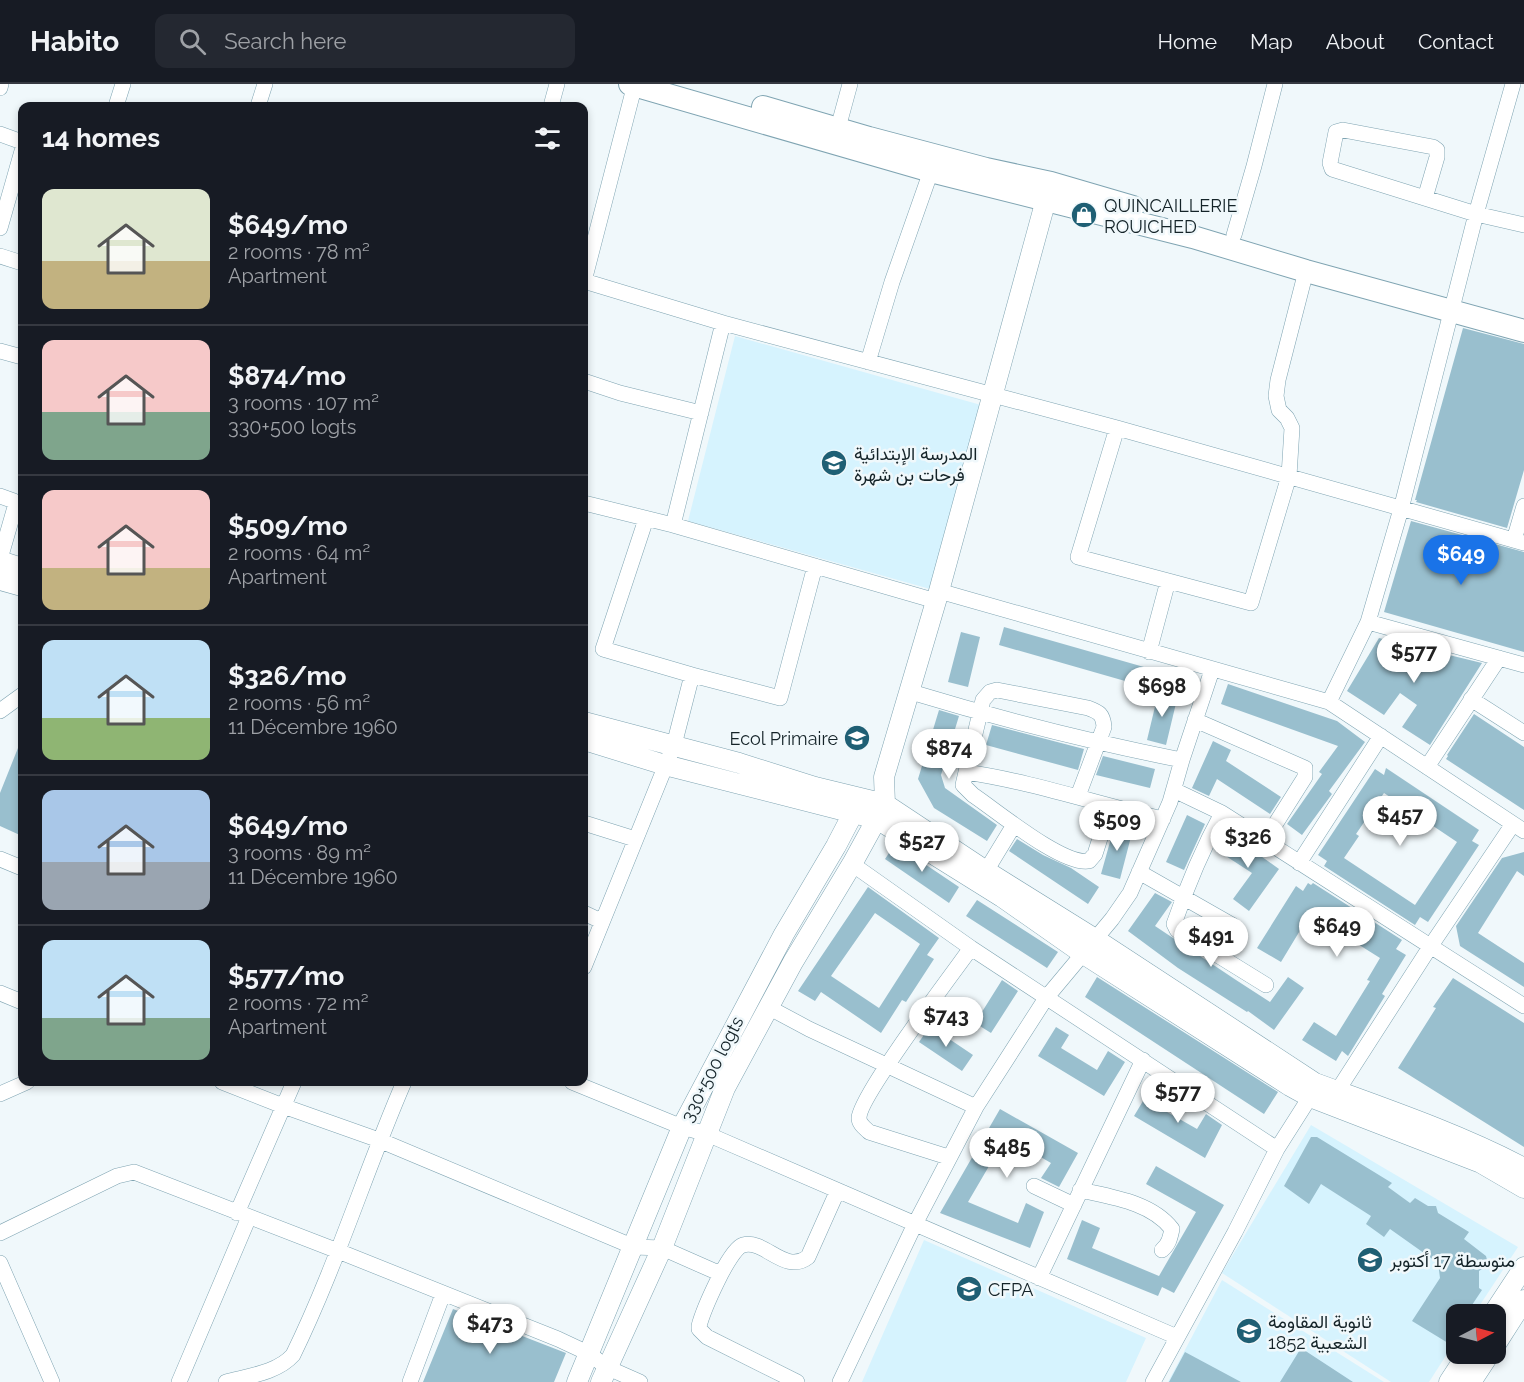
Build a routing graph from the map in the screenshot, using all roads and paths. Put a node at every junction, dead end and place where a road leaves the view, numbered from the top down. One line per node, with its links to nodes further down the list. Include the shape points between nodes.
1 (1, 84): 10 (street)
2 (123, 84): 11 (street)
3 (265, 84): 12 (street)
4 (557, 84): 13 (street)
5 (633, 84): 18 (main road); 27 (street)
6 (680, 84): 14 (main road)
7 (850, 84): 14 (street)
8 (1275, 84): 24 (street)
9 (1513, 84): 21 (street)
10 (0, 88)
11 (117, 102)
12 (259, 102)
13 (552, 102)
14 (838, 128): 19 (main road, via 986,169)
15 (0, 134): 16 (street)
16 (18, 141)
17 (18, 164): 23 (street)
18 (931, 171): 19 (main road); 36 (street)
19 (1048, 192): 24 (main road); 28 (main road); 38 (street)
20 (1425, 198): 20 (street, via 1332,170 1336,132 1433,147 1437,157); 21 (street)
21 (1476, 214): 22 (street); 30 (street)
22 (1524, 225)
23 (0, 228)
24 (1234, 235): 30 (main road, via 1416,289)
25 (0, 256): 26 (street)
26 (18, 262)
27 (588, 265)
28 (1306, 271): 30 (main road); 41 (street, via 1276,396 1279,410 1292,428)
29 (588, 282): 32 (street)
30 (1453, 304): 31 (main road); 33 (main road); 45 (street)
31 (1524, 318)
32 (723, 323): 36 (street); 39 (street)
33 (1524, 331)
34 (0, 351): 35 (street)
35 (18, 356)
36 (868, 362): 38 (street)
37 (588, 382): 39 (street)
38 (993, 395): 40 (street); 52 (street)
39 (700, 412): 47 (street)
40 (1117, 428): 41 (street); 51 (street, via 1077,557)
41 (1289, 476): 45 (street); 51 (street, via 1251,603)
42 (0, 496): 50 (street, via 14,501 15,507)
43 (588, 504): 46 (street)
44 (1524, 506): 48 (street)
45 (1401, 509): 48 (street); 53 (street)
46 (646, 519): 47 (street); 58 (street, via 603,649)
47 (673, 525): 49 (street)
48 (1519, 541)
49 (815, 566): 52 (street); 58 (street, via 780,698)
50 (10, 572)
51 (1168, 581): 54 (street)
52 (938, 596): 54 (street); 59 (street)
53 (1368, 622): 55 (street); 62 (street)
54 (1149, 652): 57 (street)
55 (1499, 658): 56 (street); 61 (street)
56 (1524, 665)
57 (1212, 670): 62 (street); 65 (street)
58 (693, 675): 71 (street)
59 (911, 692): 64 (street); 76 (street)
60 (18, 697): 63 (street)
61 (1471, 699): 67 (street); 74 (street)
62 (1329, 702): 68 (street)
63 (0, 711)
64 (981, 713): 70 (street); 70 (street, via 983,700 997,690 1088,708 1104,717); 75 (street)
65 (1195, 720): 72 (street); 88 (street, via 1305,768 1305,777)
66 (588, 723): 71 (street)
67 (1524, 733)
68 (1382, 736): 74 (street); 90 (street)
69 (588, 741): 73 (street)
70 (1099, 743): 72 (street); 78 (street)
71 (674, 745): 73 (street); 79 (street, via 815,787)
72 (1182, 760): 77 (street)
73 (665, 765): 79 (street); 87 (street)
74 (1427, 767): 86 (street)
75 (966, 772): 78 (street); 85 (street, via 963,784)
76 (884, 777): 79 (street, 330+500 logts); 81 (street)
77 (1174, 790): 82 (street); 83 (street)
78 (1078, 796): 80 (street)
79 (857, 806): 81 (street); 121 (street, 330+500 logts)
80 (1110, 807): 83 (street); 85 (street, via 1095,854 1081,863)
81 (881, 812): 91 (street); 93 (street); 99 (street, via 1002,897)
82 (1222, 813): 88 (street); 95 (street)
83 (1163, 819): 94 (street)
84 (588, 824): 87 (street)
85 (1014, 825): 93 (street)
86 (1518, 827): 100 (street)
87 (635, 839): 97 (street)
88 (1264, 842): 90 (street)
89 (0, 859): 92 (street)
90 (1299, 863): 100 (street)
91 (852, 864): 101 (street); 108 (street)
92 (18, 866)
93 (986, 871): 99 (street)
94 (1139, 872): 95 (street); 99 (street, via 1130,893)
95 (1185, 897): 98 (street); 103 (street, via 1174,924 1177,930)
96 (588, 915): 97 (street)
97 (601, 921): 102 (street)
98 (1232, 925)
99 (1089, 946): 105 (street); 116 (street)
100 (1430, 947): 107 (street); 117 (street)
101 (971, 948): 105 (street); 110 (street)
102 (588, 956)
103 (1266, 985)
104 (0, 993): 106 (street)
105 (1046, 998): 109 (street); 120 (street)
106 (18, 1000)
107 (1524, 1006)
108 (768, 1007): 110 (street); 122 (street, via 725,1088)
109 (1143, 1060): 124 (street); 129 (street)
110 (888, 1065): 120 (street); 125 (street, via 866,1100 859,1116 861,1125 869,1132)
111 (18, 1086): 118 (street)
112 (232, 1086): 119 (street)
113 (292, 1086): 119 (street)
114 (402, 1086): 123 (street)
115 (582, 1086): 121 (street)
116 (1313, 1090): 117 (street); 124 (street); 128 (street, via 1481,1163)
117 (1338, 1090): 126 (street)
118 (0, 1094)
119 (283, 1106): 123 (street); 132 (street)
120 (976, 1107): 125 (street)
121 (682, 1127): 122 (street); 135 (street, 330+500 logts)
122 (707, 1134): 130 (street); 136 (street)
123 (379, 1140): 135 (street); 138 (street)
124 (1277, 1149): 147 (street)
125 (948, 1157): 133 (street)
126 (1524, 1168)
127 (1034, 1186): 131 (street)
128 (1524, 1188)
129 (1080, 1190): 131 (street); 137 (street, via 1126,1200 1166,1222 1172,1229)
130 (837, 1192): 133 (street); 141 (street, via 804,1260 790,1262 752,1245 742,1245)
131 (1074, 1205): 142 (street)
132 (243, 1215): 134 (street, via 134,1172 117,1176); 138 (street); 153 (street)
133 (915, 1224): 142 (street); 159 (street)
134 (0, 1233)
135 (634, 1247): 136 (street); 148 (street, 330+500 logts)
136 (662, 1248): 141 (street); 151 (street)
137 (1162, 1250)
138 (338, 1251): 143 (street); 154 (street, via 293,1355 272,1370)
139 (0, 1263): 152 (street)
140 (1524, 1267): 145 (street)
141 (721, 1274): 158 (street, via 699,1329)
142 (1039, 1278): 147 (street)
143 (443, 1294): 148 (street); 155 (street)
144 (1524, 1300): 146 (street)
145 (1500, 1304)
146 (1506, 1328)
147 (1177, 1337): 160 (street)
148 (590, 1354): 151 (street); 156 (street, 330+500 logts)
149 (1461, 1364): 161 (street)
150 (1483, 1364): 162 (street)
151 (604, 1375): 157 (street)
152 (52, 1382)
153 (180, 1382)
154 (226, 1382)
155 (410, 1382)
156 (577, 1382)
157 (640, 1382)
158 (797, 1382)
159 (840, 1382)
160 (1153, 1382)
161 (1449, 1382)
162 (1471, 1382)

